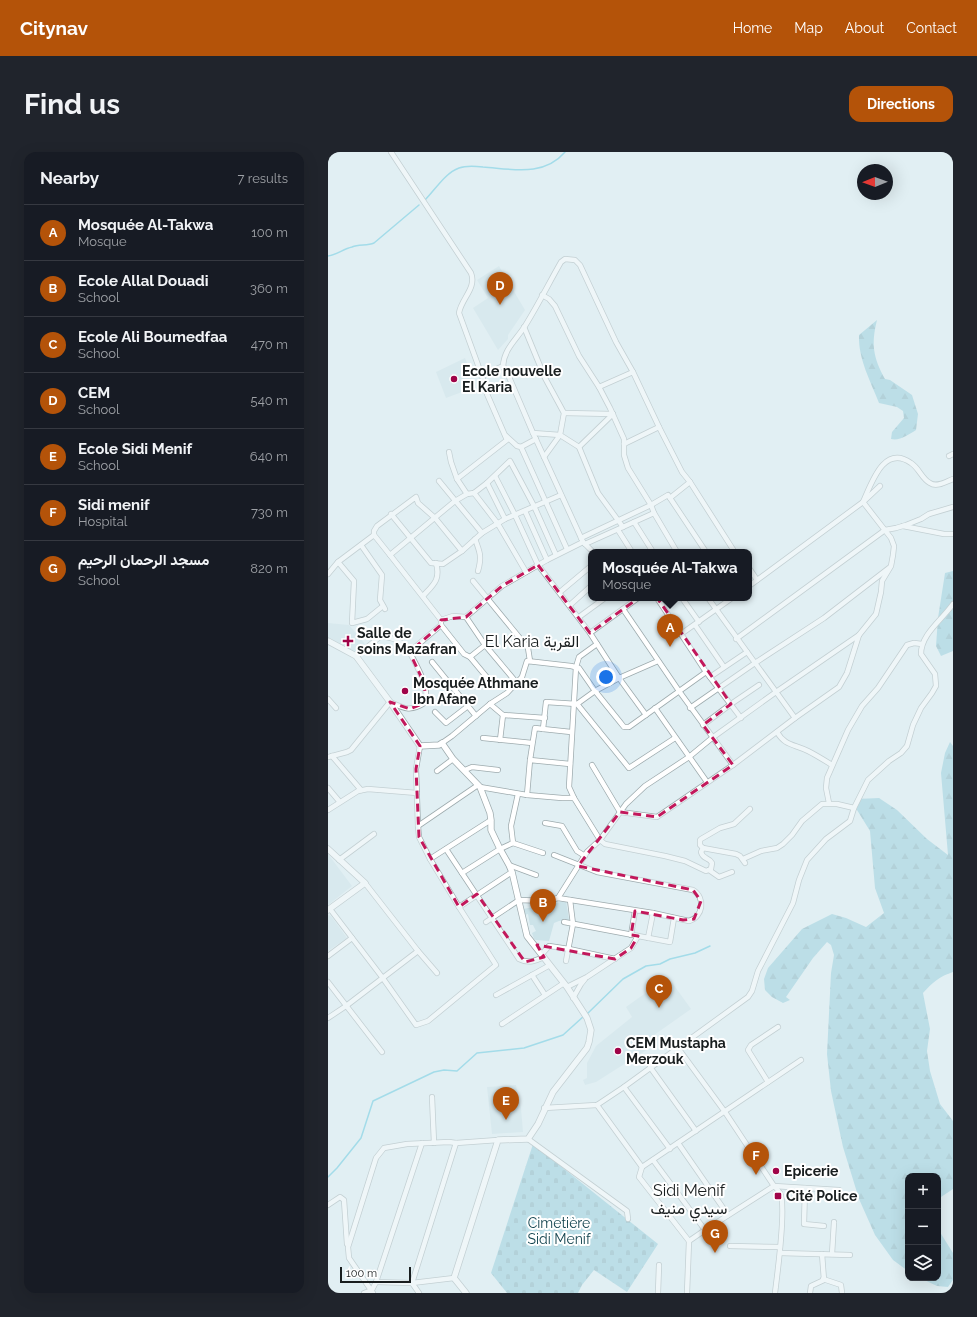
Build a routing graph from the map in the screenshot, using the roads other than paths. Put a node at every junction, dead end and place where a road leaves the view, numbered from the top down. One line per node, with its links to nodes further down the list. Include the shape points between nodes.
1 (391, 152): 6 (street, via 473,279 459,313)
2 (542, 295): 3 (street); 5 (street, via 561,262 565,259 575,260 580,264 616,342); 7 (street, via 555,306 579,356)
3 (524, 327): 4 (street, via 506,352); 8 (street, via 545,378)
4 (503, 366): 6 (street); 11 (street)
5 (633, 372): 7 (street); 10 (street)
6 (482, 376): 13 (street, via 487,394)
7 (599, 387): 9 (street)
8 (564, 414): 9 (street); 12 (street)
9 (613, 414): 15 (street); 16 (street)
10 (659, 427): 15 (street); 24 (street, via 682,472)
11 (534, 433): 12 (street); 14 (street)
12 (560, 435): 16 (street); 19 (street)
13 (506, 436): 17 (street, via 517,446); 21 (street, via 507,440 504,443)
14 (536, 439): 17 (street); 19 (street)
15 (624, 444): 34 (street, via 625,461)
16 (579, 446): 43 (street, via 598,492)
17 (522, 447): 32 (street)
18 (449, 452): 21 (street)
19 (544, 457): 29 (street)
20 (495, 476): 25 (street); 35 (street, via 510,461); 40 (street)
21 (457, 479): 28 (street)
22 (953, 479): 33 (street, via 937,485 930,484 912,464 901,457 891,458 879,469)
23 (439, 481): 31 (street)
24 (690, 482): 30 (street); 63 (street)
25 (487, 483): 27 (street); 42 (street)
26 (880, 486): 33 (street)
27 (474, 493): 28 (street); 45 (street)
28 (467, 494): 31 (street)
29 (561, 495): 32 (street); 55 (street)
30 (670, 498): 34 (street, via 668,495); 62 (street)
31 (455, 501): 41 (street); 50 (street)
32 (546, 502): 35 (street); 57 (street)
33 (863, 502): 49 (street); 79 (street)
34 (650, 505): 38 (street); 43 (street)
35 (534, 506): 37 (street); 66 (street)
36 (953, 507): 46 (street)
37 (525, 511): 40 (street); 67 (street)
38 (654, 513): 44 (street); 61 (street)
39 (391, 514): 41 (street, via 416,497 418,503); 52 (street, via 377,526); 53 (street)
40 (515, 515): 42 (street); 71 (street)
41 (435, 518): 53 (street); 64 (street)
42 (505, 520): 45 (street)
43 (619, 521): 47 (street); 55 (street)
44 (634, 522): 47 (street); 60 (street)
45 (498, 524): 50 (street); 76 (street)
46 (903, 526): 49 (street); 51 (street)
47 (623, 527): 48 (street)
48 (618, 530): 55 (street); 59 (street)
49 (885, 530): 72 (street, via 894,546); 103 (street)
50 (482, 533): 54 (street)
51 (953, 534)
52 (374, 535): 56 (street); 65 (street)
53 (410, 538): 65 (street); 69 (street, via 430,563)
54 (475, 539): 64 (street); 75 (street, via 481,553)
55 (583, 541): 57 (street); 58 (street)
56 (361, 545): 68 (street); 68 (street, via 382,575 380,600 384,608 367,619 352,623 354,581)
57 (567, 549): 66 (street)
58 (590, 549)
59 (630, 549)
60 (651, 549)
61 (675, 549)
62 (704, 549)
63 (733, 549)
64 (462, 551): 70 (street)
65 (390, 555): 84 (street)
66 (556, 555): 67 (street)
67 (547, 560): 71 (street)
68 (338, 562): 78 (street)
69 (436, 564): 70 (street); 74 (street)
70 (443, 564): 74 (street)
71 (538, 565): 76 (street); 83 (street)
72 (892, 566): 102 (street, via 882,581 876,614); 115 (street, via 824,618)
73 (588, 569): 83 (street)
74 (438, 571): 84 (street, via 438,578)
75 (478, 571)
76 (526, 572): 85 (street, via 502,586)
77 (752, 572): 79 (street)
78 (328, 574)
79 (758, 580): 81 (street)
80 (473, 581): 85 (street)
81 (752, 584)
82 (588, 589): 93 (street)
83 (560, 592): 93 (street)
84 (423, 596): 98 (street)
85 (487, 599): 96 (street); 112 (street, via 528,648)
86 (601, 601): 97 (street)
87 (634, 601): 94 (street)
88 (659, 601): 101 (street)
89 (684, 601): 99 (street)
90 (710, 601): 95 (street)
91 (728, 601): 95 (street)
92 (953, 604): 106 (street, via 927,634)
93 (570, 605): 97 (street)
94 (623, 609): 100 (street); 113 (street)
95 (716, 610): 99 (street); 103 (street)
96 (466, 617): 98 (street, via 448,617); 107 (street)
97 (579, 618): 100 (street)
98 (441, 623): 108 (street, via 414,648); 111 (street, via 464,654)
99 (697, 623): 101 (street); 117 (street)
100 (590, 633): 105 (street)
101 (681, 634): 118 (street)
102 (859, 635): 127 (street); 143 (street, via 847,673 839,687)
103 (736, 639): 109 (street)
104 (328, 641): 110 (street)
105 (597, 644): 116 (street, via 579,657); 120 (street)
106 (922, 644): 162 (street, via 907,645 878,688 862,706); 176 (street, via 921,654 935,674 936,686 912,725 907,746 868,780)
107 (485, 645): 111 (street); 122 (street)
108 (408, 649): 110 (street, via 401,642 381,636); 129 (street, via 424,683 427,692 426,702 410,709)
109 (747, 652): 115 (street); 117 (street)
110 (356, 656): 129 (street)
111 (470, 657): 121 (street)
112 (530, 661): 116 (street); 122 (street, via 527,661 522,677)
113 (658, 661): 120 (street); 126 (street)
114 (432, 662): 133 (street)
115 (755, 663): 124 (street); 127 (street)
116 (576, 667): 125 (street); 131 (street)
117 (724, 667): 119 (street)
118 (706, 672): 119 (street); 126 (street)
119 (710, 677): 124 (street)
120 (619, 678): 125 (street); 139 (street)
121 (490, 681)
122 (516, 682): 130 (street, via 507,693)
123 (759, 686): 132 (street)
124 (718, 688): 132 (street); 136 (street)
125 (595, 691): 131 (street); 139 (street, via 624,727)
126 (679, 691): 135 (street); 136 (street)
127 (776, 692): 142 (street); 143 (street)
128 (328, 699): 134 (street)
129 (390, 702): 154 (street); 155 (street, via 351,750)
130 (490, 704): 138 (street); 140 (street)
131 (575, 704): 141 (street, via 546,702); 146 (street); 149 (street, via 629,768)
132 (731, 704): 142 (street); 144 (street)
133 (468, 706): 137 (street, via 446,723); 140 (street)
134 (336, 708)
135 (655, 708): 139 (street); 149 (street)
136 (690, 708): 144 (street)
137 (435, 712)
138 (502, 715): 141 (street); 151 (street)
139 (646, 715)
140 (476, 716): 152 (street)
141 (544, 718): 145 (street)
142 (741, 718): 150 (street)
143 (795, 718): 147 (street)
144 (703, 725): 150 (street)
145 (543, 729): 146 (street); 153 (street, via 534,728)
146 (571, 732): 159 (street)
147 (777, 732): 161 (street); 162 (street, via 785,742 810,752)
148 (483, 738): 151 (street)
149 (675, 738): 156 (street)
150 (712, 738): 156 (street); 161 (street)
151 (500, 740): 153 (street)
152 (442, 743): 154 (street); 157 (street)
153 (532, 743): 158 (street)
154 (420, 746): 170 (street, via 416,769)
155 (330, 757): 169 (street)
156 (689, 757): 166 (street); 179 (street, via 645,786)
157 (453, 759): 163 (street); 165 (street)
158 (530, 760): 159 (street); 172 (street)
159 (570, 764): 173 (street, via 569,787)
160 (592, 765): 179 (street)
161 (733, 765): 166 (street)
162 (832, 765): 175 (street, via 826,781)
163 (465, 770): 164 (street, via 472,767); 167 (street)
164 (498, 770)
165 (437, 771)
166 (707, 782): 179 (street, via 657,817)
167 (479, 786): 171 (street); 180 (street); 182 (street)
168 (328, 788): 174 (street)
169 (361, 790): 170 (street); 174 (street)
170 (417, 793): 182 (street)
171 (518, 794): 172 (street); 185 (street, via 511,826)
172 (527, 796): 173 (street)
173 (574, 798): 184 (street)
174 (339, 801): 178 (street)
175 (830, 804): 176 (street); 186 (street, via 822,804 777,848 761,851 744,861 732,852)
176 (854, 808): 240 (street, via 850,822 826,839 807,860 793,903 758,971 748,997)
177 (750, 809): 186 (street, via 734,824 720,828 701,839 700,844)
178 (328, 810)
179 (620, 812): 184 (street)
180 (491, 820): 188 (street); 189 (street, via 491,830)
181 (545, 823): 192 (street, via 562,826 577,851)
182 (418, 826): 193 (street, via 419,836)
183 (374, 834): 194 (street)
184 (600, 840): 192 (street); 197 (street, via 605,844 665,856 685,861 704,871)
185 (513, 843): 189 (street); 190 (street)
186 (703, 848): 197 (street, via 702,856 712,863)
187 (328, 849): 194 (street)
188 (446, 849): 193 (street); 200 (street)
189 (500, 849): 195 (street); 200 (street)
190 (543, 853)
191 (554, 855): 196 (street)
192 (585, 856): 196 (street)
193 (430, 859): 207 (street)
194 (339, 860): 202 (street)
195 (509, 865): 198 (street); 201 (street)
196 (579, 865): 204 (street); 212 (street, via 604,873 697,892 701,901 698,916 689,921)
197 (709, 870): 199 (street, via 719,877)
198 (512, 872): 203 (street); 205 (street)
199 (732, 872)
200 (462, 873): 203 (street)
201 (536, 875)
202 (365, 883): 208 (street); 221 (street)
203 (477, 894): 207 (street); 211 (street)
204 (558, 898): 205 (street, via 546,901); 206 (street)
205 (519, 900): 211 (street); 222 (street, via 527,936)
206 (570, 900): 209 (street); 215 (street)
207 (459, 907): 230 (street, via 496,965 428,1021 416,1025)
208 (329, 909): 218 (street)
209 (635, 911): 210 (street); 216 (street)
210 (653, 914): 212 (street); 219 (street)
211 (492, 918): 213 (street); 222 (street, via 520,959 530,962)
212 (674, 918): 219 (street, via 670,942)
213 (486, 922)
214 (564, 922): 215 (street)
215 (573, 924): 216 (street); 220 (street)
216 (631, 935): 217 (street)
217 (638, 936): 219 (street); 224 (street, via 631,948)
218 (352, 938): 223 (street); 230 (street)
219 (648, 938)
220 (569, 949): 222 (street, via 549,946); 224 (street); 225 (street)
221 (418, 951): 227 (street); 230 (street)
222 (543, 955): 226 (street)
223 (328, 956)
224 (615, 959): 229 (street)
225 (566, 961)
226 (550, 965): 228 (street); 232 (street)
227 (437, 973)
228 (532, 975): 233 (street); 234 (street)
229 (587, 977): 232 (street); 235 (street)
230 (382, 978): 236 (street)
231 (328, 982): 236 (street)
232 (565, 985): 234 (street); 235 (street)
233 (496, 995)
234 (545, 995): 238 (street)
235 (573, 998): 248 (street, via 587,1018 591,1030 589,1042)
236 (346, 1006): 237 (street); 241 (street)
237 (328, 1018)
238 (502, 1024)
239 (778, 1027): 244 (street, via 751,1045 748,1050)
240 (678, 1048): 243 (street); 249 (street)
241 (382, 1052)
242 (801, 1060): 244 (street)
243 (650, 1067): 245 (street); 250 (street)
244 (768, 1082): 249 (street)
245 (624, 1087): 247 (street); 257 (street)
246 (432, 1097): 254 (street)
247 (597, 1104): 248 (street); 259 (street)
248 (544, 1108): 251 (street, via 538,1124)
249 (725, 1112): 250 (street); 260 (street)
250 (696, 1131): 256 (street)
251 (528, 1139): 252 (street); 265 (street, via 627,1211)
252 (498, 1140): 255 (street); 280 (street)
253 (422, 1143): 254 (street); 269 (street, via 384,1148 376,1158); 282 (street)
254 (434, 1143): 255 (street)
255 (456, 1143): 283 (street)
256 (678, 1143): 257 (street); 264 (street)
257 (670, 1149): 258 (street)
258 (653, 1160): 259 (street); 270 (street)
259 (642, 1167): 271 (street, via 639,1177)
260 (774, 1186): 261 (street); 264 (street); 273 (street, via 781,1194 782,1203)
261 (804, 1188): 262 (street); 268 (street, via 804,1224)
262 (838, 1190)
263 (328, 1205): 266 (street, via 340,1197 344,1200)
264 (728, 1215): 270 (street)
265 (628, 1219)
266 (345, 1221): 269 (street); 274 (street)
267 (834, 1222): 277 (street)
268 (824, 1226)
269 (353, 1230): 274 (street)
270 (705, 1230): 271 (street)
271 (689, 1241): 289 (street)
272 (730, 1246): 273 (street)
273 (780, 1247): 275 (street)
274 (348, 1248): 284 (street, via 349,1258)
275 (780, 1253): 276 (street); 290 (street)
276 (822, 1254): 277 (street); 281 (street)
277 (832, 1254): 278 (street)
278 (850, 1255)
279 (659, 1265): 288 (street)
280 (454, 1278): 283 (street); 287 (street)
281 (823, 1279): 291 (street, via 811,1286); 292 (street, via 841,1285)
282 (376, 1282): 283 (street); 284 (street)
283 (412, 1283): 286 (street)
284 (372, 1292): 285 (street)
285 (364, 1293)
286 (419, 1293)
287 (466, 1293)
288 (658, 1293)
289 (687, 1293)
290 (775, 1293)
291 (810, 1293)
292 (842, 1293)

